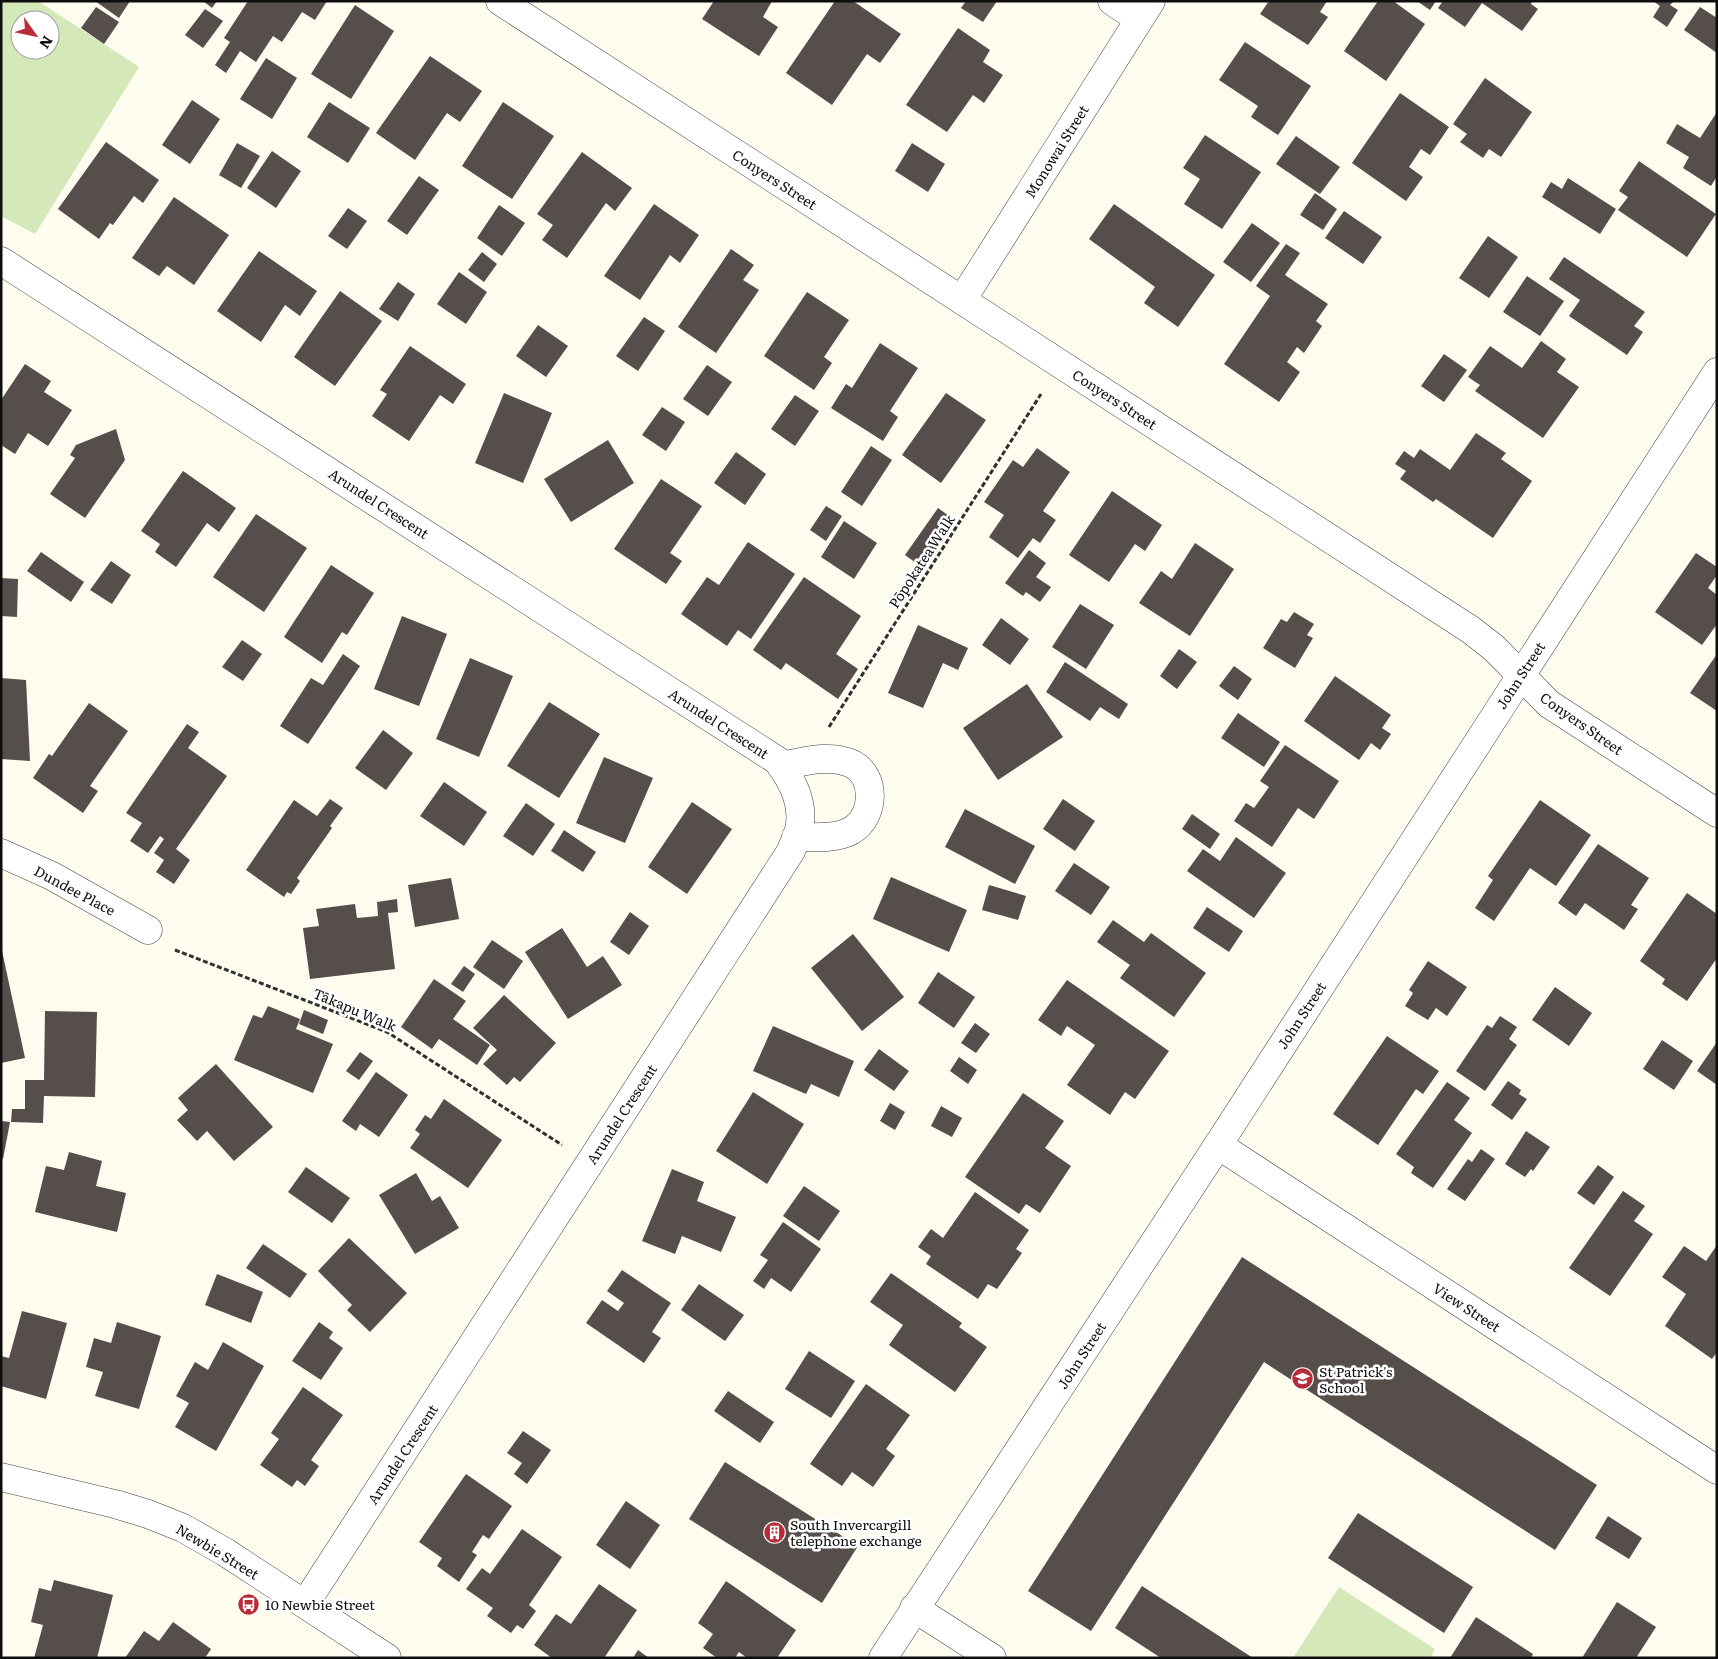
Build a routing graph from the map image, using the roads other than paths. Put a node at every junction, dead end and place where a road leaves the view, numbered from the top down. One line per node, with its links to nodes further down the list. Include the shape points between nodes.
1 (500, 1): 5 (street, Conyers Street)
2 (1112, 1): 3 (street)
3 (1145, 10): 5 (street, Monowai Street)
4 (1, 261): 8 (street, Arundel Crescent, via 778,761)
5 (962, 300): 7 (street, Conyers Street, via 1471,630 1494,648)
6 (1717, 372): 7 (street, John Street)
7 (1520, 676): 9 (street, Conyers Street, via 1549,704); 13 (street, John Street)
8 (781, 766): 10 (street, Arundel Crescent, via 791,779 799,803); 10 (street, via 822,759 837,760 851,763 868,781 870,804 856,827 848,833 833,836)
9 (1717, 812)
10 (796, 837): 16 (street, Arundel Crescent, via 790,852)
11 (1, 854): 12 (street, Dundee Place, via 52,876)
12 (148, 930)
13 (1218, 1145): 14 (street, View Street); 17 (street, John Street)
14 (1717, 1470)
15 (1, 1478): 16 (street, Newbie Street, via 115,1504 183,1528)
16 (305, 1604): 18 (street, Newbie Street)
17 (914, 1608): 19 (street, John Street); 20 (street)
18 (387, 1658)
19 (883, 1658)
20 (992, 1658)

